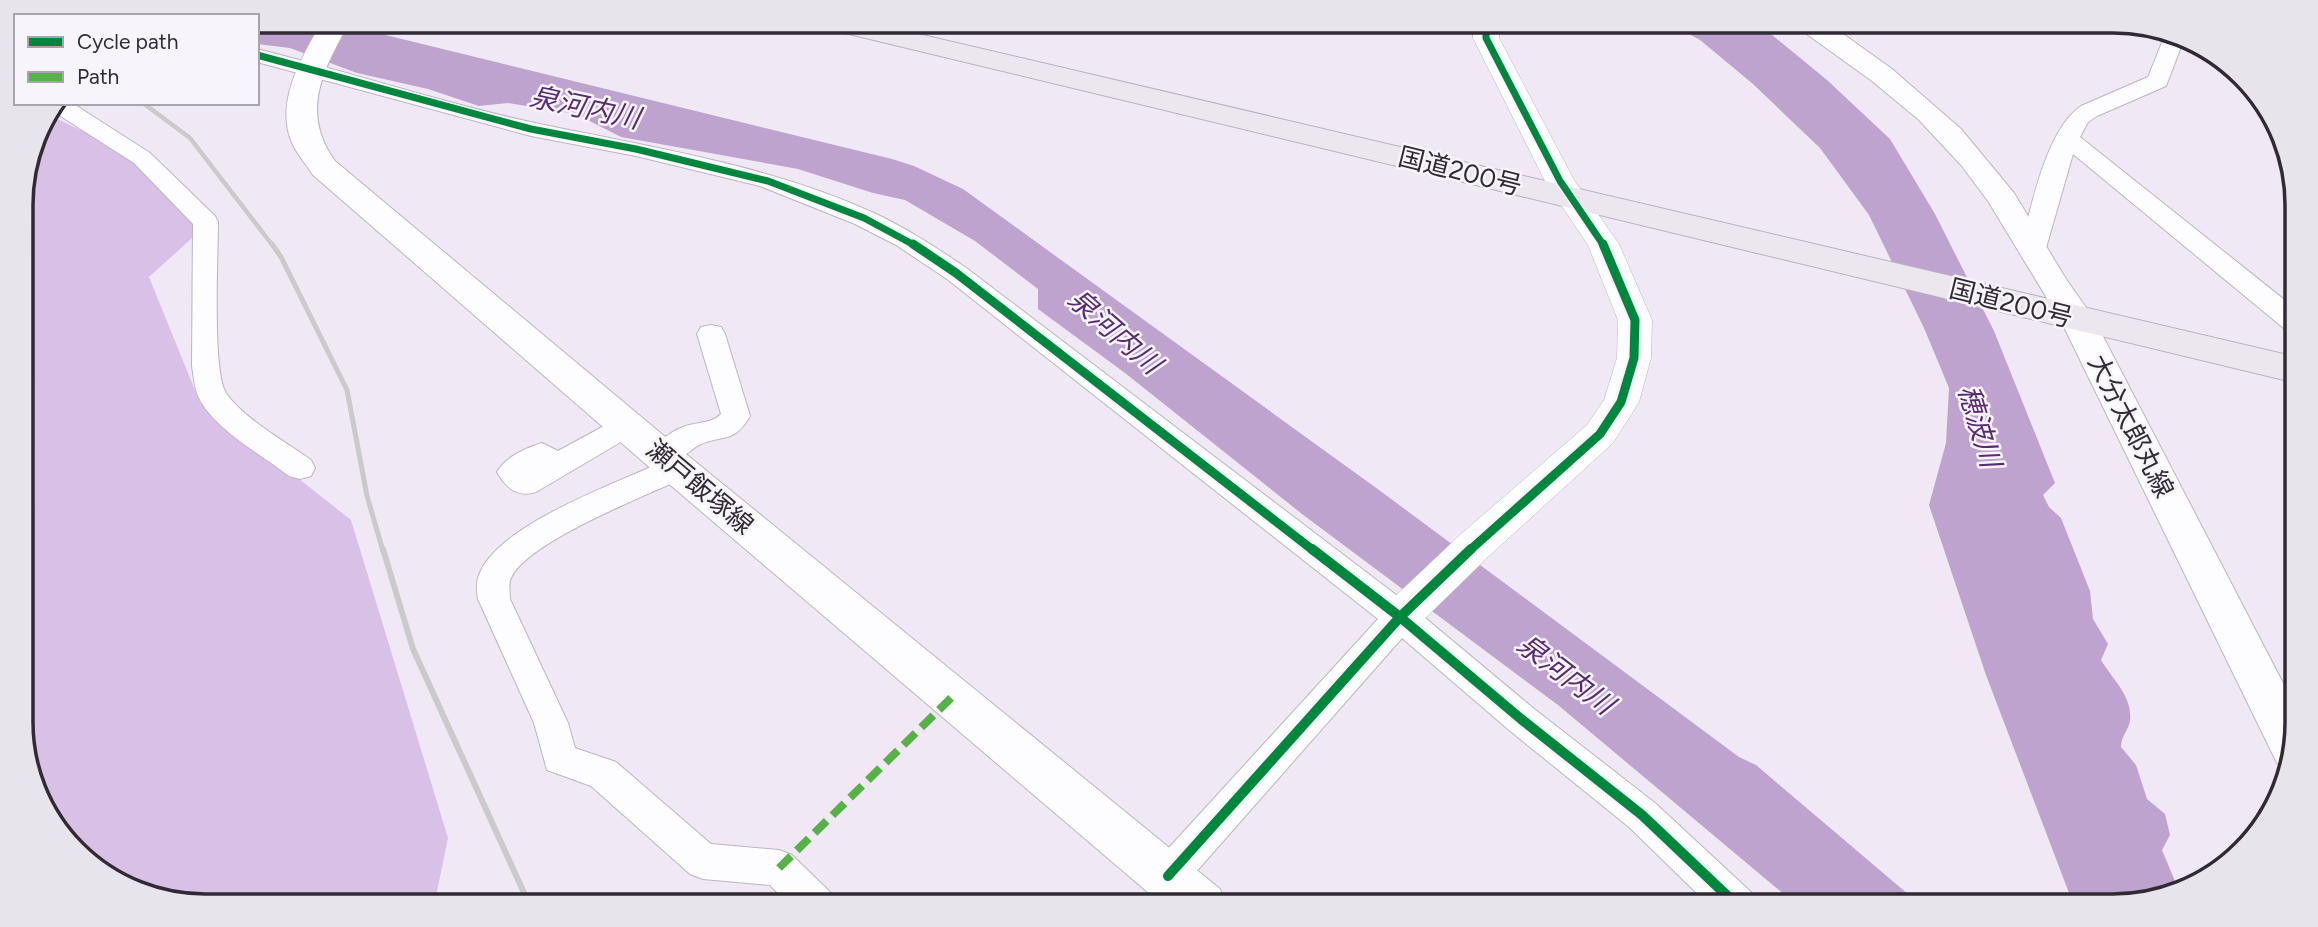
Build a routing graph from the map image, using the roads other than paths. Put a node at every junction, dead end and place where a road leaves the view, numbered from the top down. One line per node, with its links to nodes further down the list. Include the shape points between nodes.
1 (329, 33): 8 (main road, 瀬戸飯塚線)
2 (880, 33): 11 (highway, 国道200号)
3 (932, 33): 11 (highway, 国道200号)
4 (1486, 33): 11 (street)
5 (1825, 33): 12 (main road, 大分太郎丸線, via 1939,120 1992,183)
6 (2172, 44): 10 (street, via 2158,81 2093,108 2077,120)
7 (259, 55): 8 (street)
8 (310, 68): 18 (main road, 瀬戸飯塚線, via 300,118 306,142 324,167); 22 (street, via 531,129 768,181 864,218 956,273)
9 (64, 108): 21 (street, via 142,158 206,222 203,327 211,395)
10 (2067, 138): 12 (street); 14 (street)
11 (1566, 190): 13 (highway, 国道200号); 22 (street, via 1603,244 1635,320 1634,358 1621,402 1600,434)
12 (2032, 248): 13 (main road, 大分太郎丸線)
13 (2052, 304): 16 (highway, 国道200号); 17 (highway, 国道200号); 23 (main road, 大分太郎丸線)
14 (2285, 314)
15 (711, 334): 19 (street, via 736,416 724,429 692,435)
16 (2285, 348)
17 (2285, 367)
18 (626, 425): 19 (main road, 瀬戸飯塚線); 20 (street)
19 (670, 462): 24 (main road, 瀬戸飯塚線); 27 (street, via 542,531 501,567 494,577 494,598 551,723 560,759 603,774 703,861 779,868)
20 (556, 466)
21 (300, 468)
22 (1400, 617): 24 (street); 26 (street, via 1642,815)
23 (2284, 733)
24 (1168, 876): 25 (main road, 瀬戸飯塚線)
25 (1188, 893)
26 (1725, 893)
27 (805, 894)

